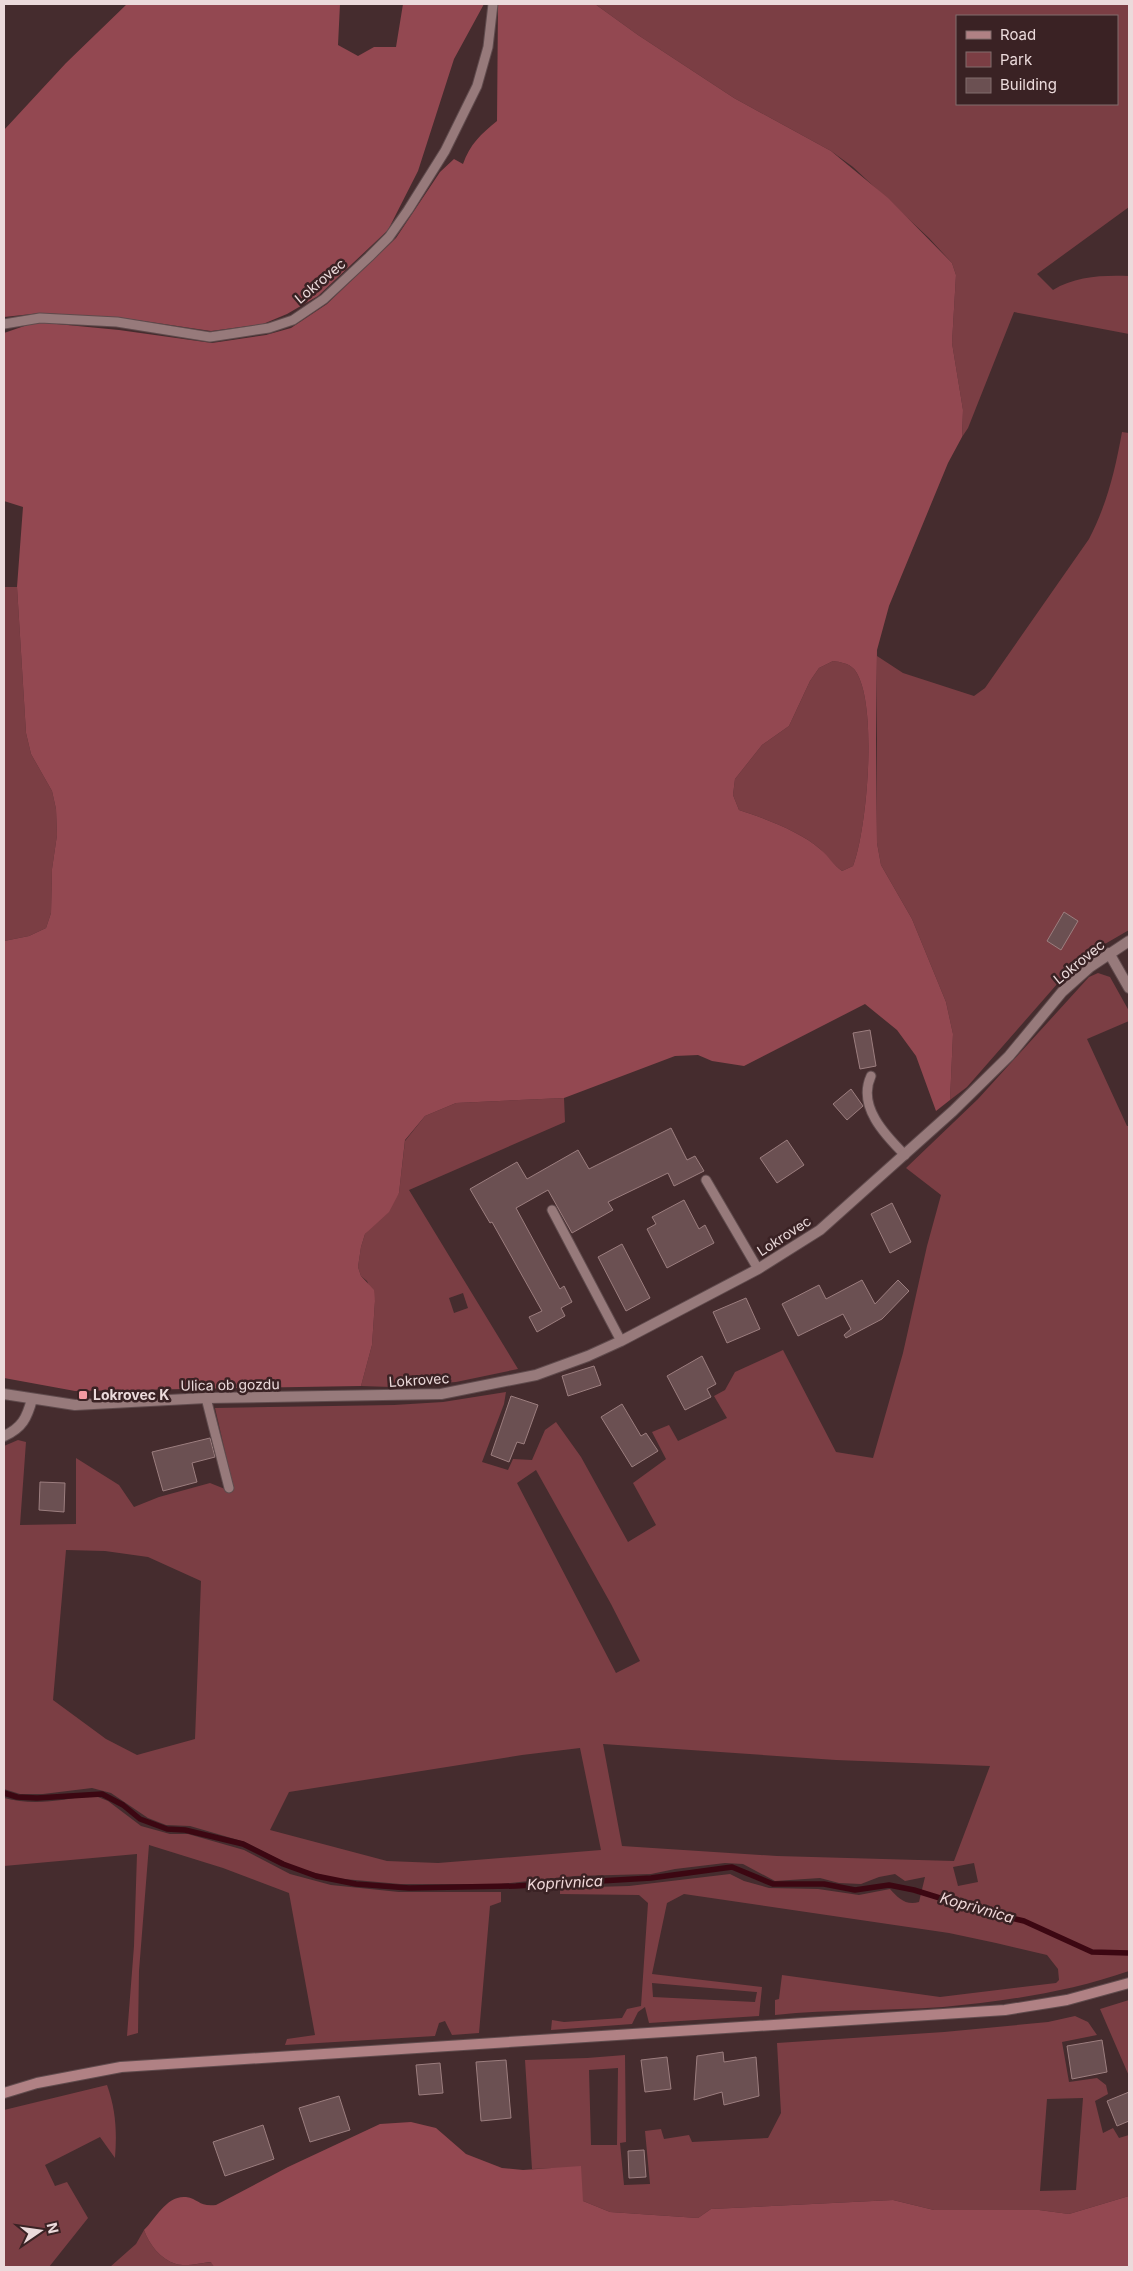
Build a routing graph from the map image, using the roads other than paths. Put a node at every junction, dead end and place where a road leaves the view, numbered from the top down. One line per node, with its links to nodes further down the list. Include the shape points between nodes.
1 (493, 4): 2 (lane, Lokrovec, via 488,47 477,86 445,151 408,210 389,237 369,257 324,299 293,320 269,328 210,337 117,322 40,318)
2 (4, 324)
3 (1129, 941): 4 (street, Lokrovec)
4 (1109, 953): 5 (street); 7 (street, Lokrovec, via 1062,992 1008,1056)
5 (1129, 988)
6 (871, 1076): 7 (lane, via 867,1092 873,1117)
7 (905, 1155): 10 (street, Lokrovec, via 820,1230)
8 (706, 1180): 10 (lane)
9 (552, 1210): 11 (lane)
10 (758, 1269): 11 (street, Lokrovec)
11 (621, 1342): 13 (street, Lokrovec, via 536,1375 441,1394)
12 (4, 1394): 15 (street, Ulica ob gozdu)
13 (367, 1396): 14 (street, Ulica ob gozdu)
14 (206, 1398): 15 (street, Ulica ob gozdu, via 75,1405); 17 (lane)
15 (32, 1399): 16 (street, via 26,1419 16,1431)
16 (4, 1436)
17 (229, 1488)
18 (1129, 1983): 19 (street, via 1068,2000 1006,2010 121,2067 37,2083)
19 (4, 2093)

